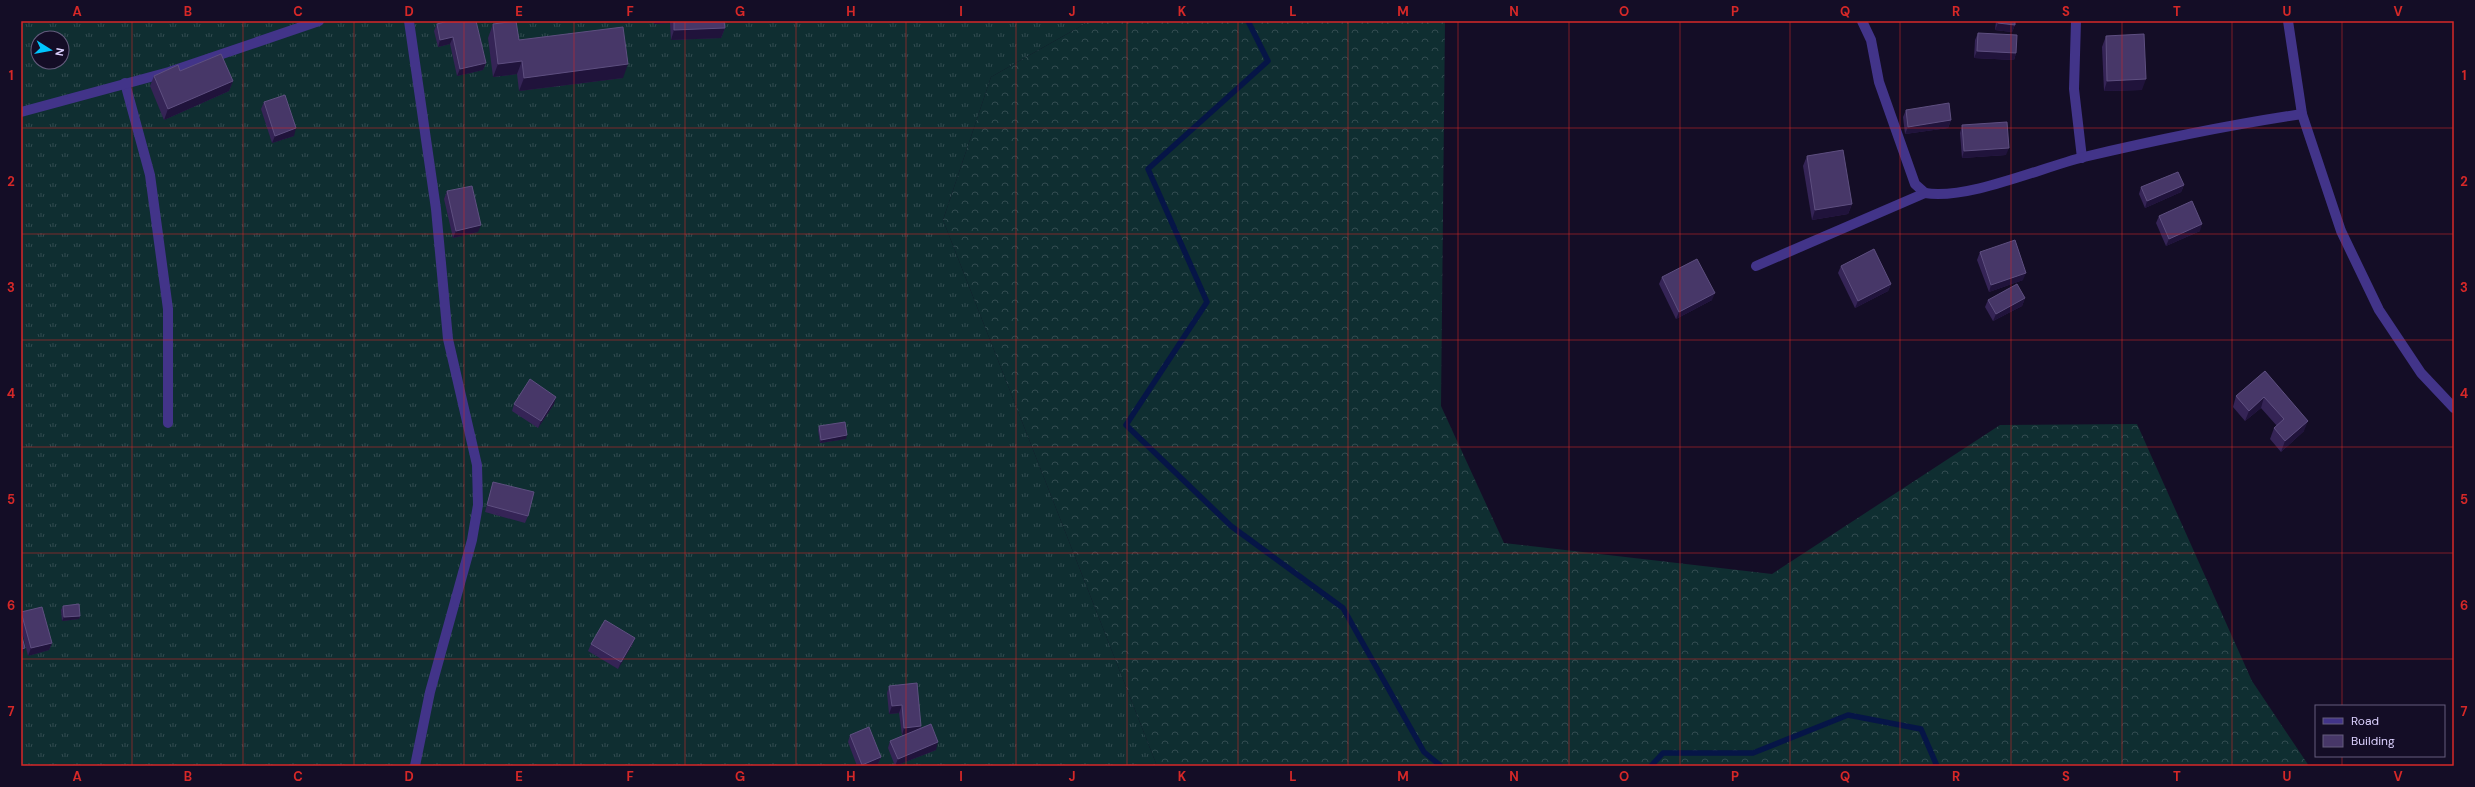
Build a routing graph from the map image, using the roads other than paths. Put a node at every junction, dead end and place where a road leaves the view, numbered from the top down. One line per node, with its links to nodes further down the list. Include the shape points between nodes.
1 (319, 21): 6 (street, via 169,72)
2 (409, 21): 14 (street, via 436,209 448,339 477,466 478,505 472,540 430,692)
3 (1862, 21): 10 (street, via 1872,40 1879,82 1915,184)
4 (2076, 21): 9 (street, via 2074,89)
5 (2288, 21): 8 (street)
6 (125, 83): 7 (street); 13 (street, via 150,175 168,309)
7 (23, 110)
8 (2302, 114): 9 (street, via 2237,124); 12 (street, via 2341,231 2379,310 2421,373)
9 (2082, 158): 10 (street, via 2010,180 1941,196)
10 (1925, 193): 11 (street)
11 (1756, 266)
12 (2454, 408)
13 (168, 423)
14 (415, 766)

